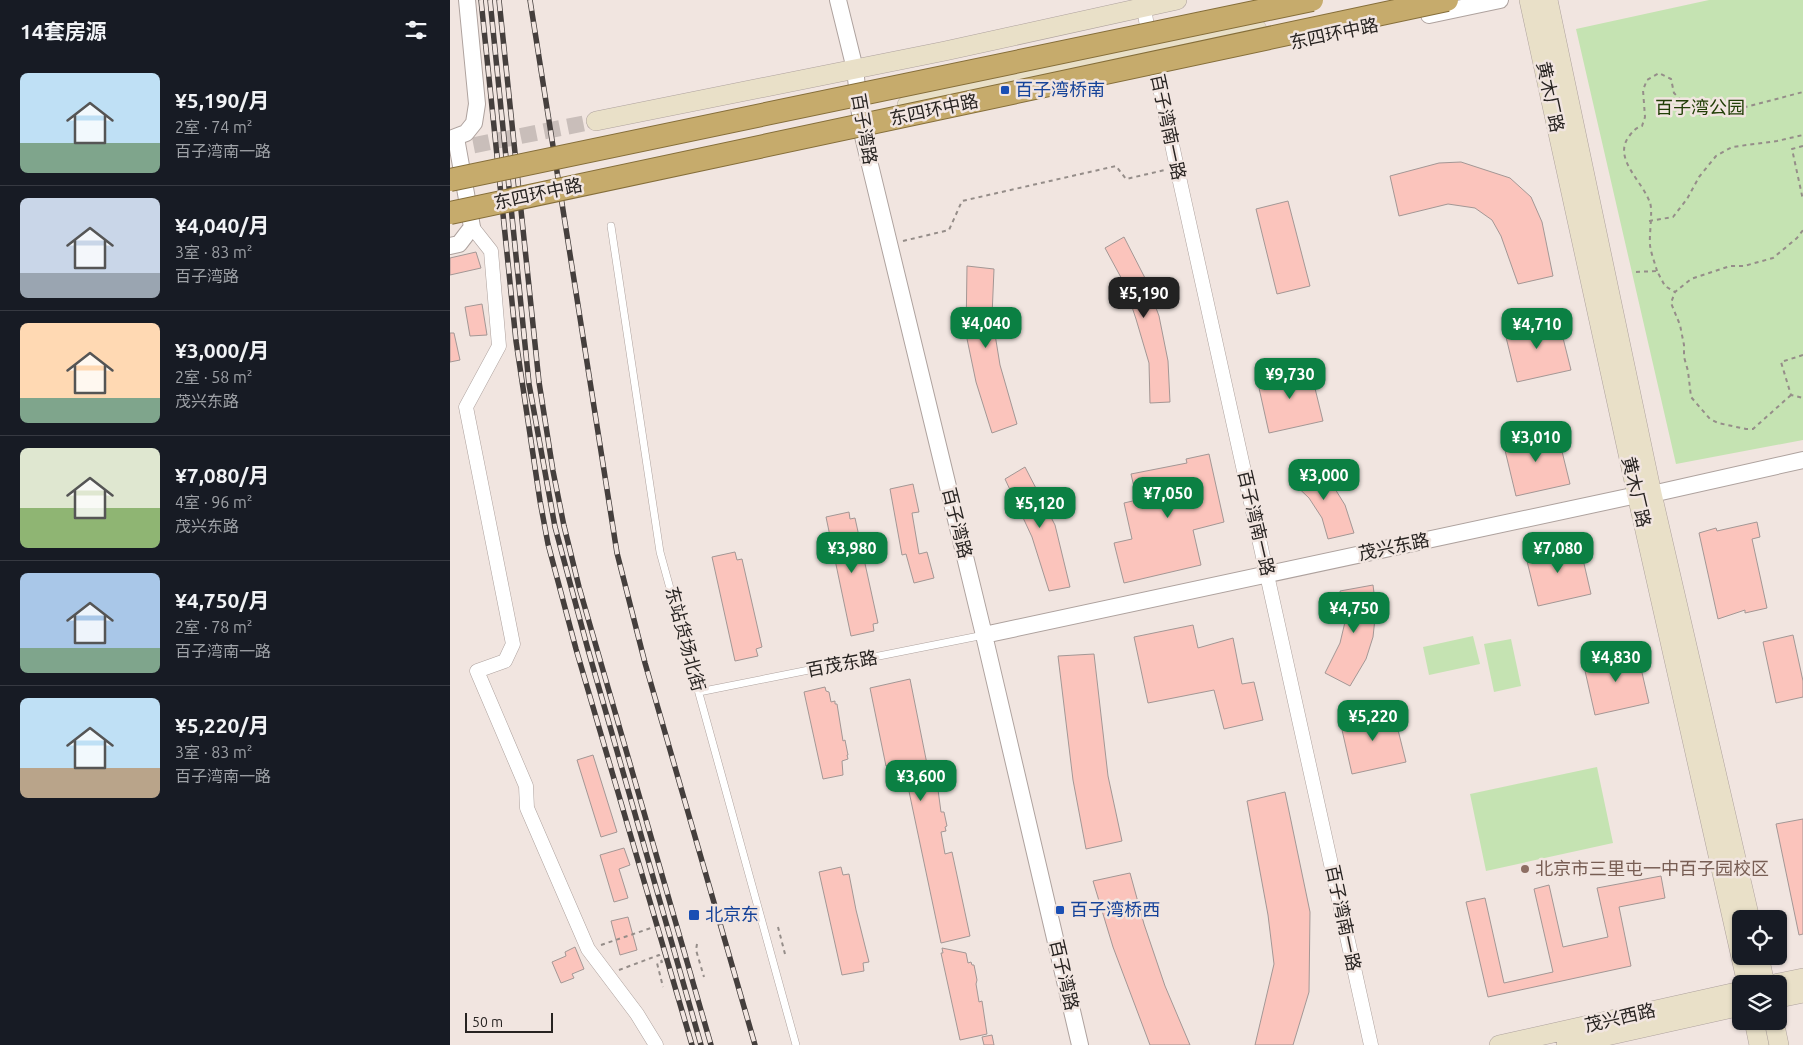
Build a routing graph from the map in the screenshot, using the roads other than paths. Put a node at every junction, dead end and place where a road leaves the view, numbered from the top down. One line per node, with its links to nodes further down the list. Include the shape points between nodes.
1 (467, 0): 18 (street, via 477,104 474,123 466,133)
2 (838, 0): 15 (street, 百子湾路)
3 (1177, 0): 11 (main road, 东四环中路)
4 (1273, 0): 12 (main road, 东四环中路)
5 (1312, 0): 21 (highway, 东四环中路, bridge)
6 (1400, 0): 13 (main road, 东四环中路)
7 (1447, 0): 22 (highway, 东四环中路, bridge)
8 (1500, 0): 14 (street, 东四环中路)
9 (1528, 0): 27 (main road, 黄木厂路)
10 (1548, 0): 27 (main road)
11 (1144, 4): 12 (street, 百子湾南一路); 15 (main road, 东四环中路)
12 (1147, 27): 13 (street, 百子湾南一路); 15 (main road, 东四环中路, via 1011,57)
13 (1152, 51): 14 (street, 百子湾南一路); 17 (main road, 东四环中路, via 1003,79)
14 (1156, 71): 17 (street, 东四环中路); 28 (street, 百子湾南一路)
15 (856, 78): 16 (main road, 东四环中路); 17 (street, 百子湾路); 19 (main road, 东四环中路)
16 (596, 121)
17 (862, 125): 20 (main road, 东四环中路); 29 (street, 百子湾路)
18 (453, 139): 24 (street)
19 (603, 149)
20 (609, 177)
21 (450, 180)
22 (451, 213)
23 (611, 226): 30 (lane, 东站货场北街, via 660,552)
24 (472, 227): 25 (street, via 459,244); 41 (street, via 491,251 499,346 466,407 513,644 505,661 477,671 526,786 527,808 588,949)
25 (450, 246)
26 (1803, 460): 27 (street, 茂兴东路)
27 (1645, 495): 28 (street, 茂兴东路); 31 (main road); 32 (main road, 黄木厂路)
28 (1267, 574): 29 (street, 茂兴东路); 44 (street, 百子湾南一路)
29 (984, 635): 30 (lane, 百茂东路); 43 (street, 百子湾路)
30 (699, 692): 42 (lane, 东站货场北街)
31 (1748, 910)
32 (1745, 975)
33 (1803, 978): 34 (main road)
34 (1787, 981)
35 (1732, 993): 45 (main road, 茂兴西路)
36 (1803, 993): 37 (main road)
37 (1787, 996)
38 (1732, 1008): 46 (main road, 茂兴西路)
39 (1756, 1030): 47 (main road)
40 (1776, 1030): 48 (main road)
41 (656, 1045)
42 (796, 1045)
43 (1080, 1045)
44 (1371, 1045)
45 (1499, 1045)
46 (1566, 1045)
47 (1759, 1045)
48 (1779, 1045)

